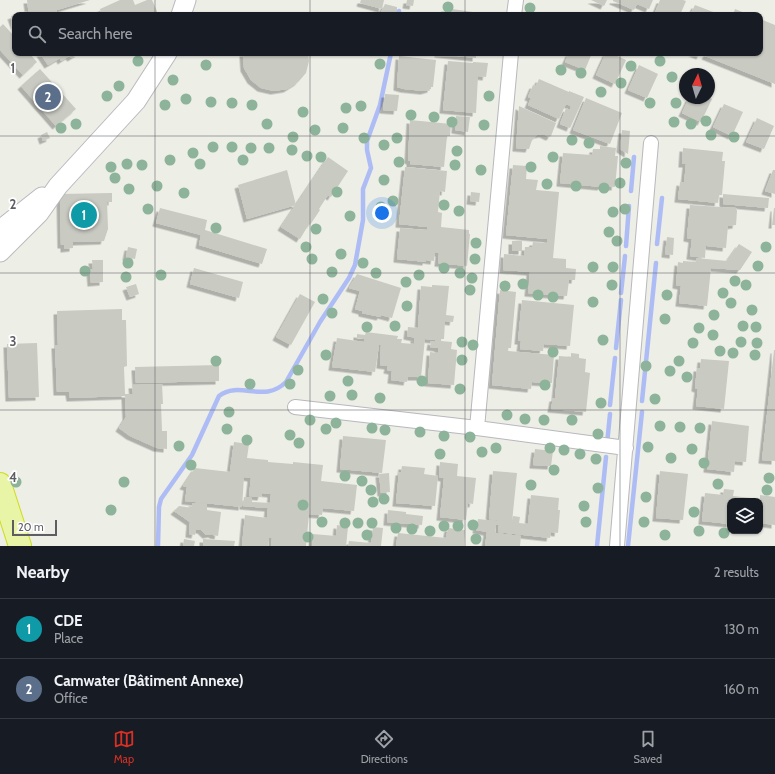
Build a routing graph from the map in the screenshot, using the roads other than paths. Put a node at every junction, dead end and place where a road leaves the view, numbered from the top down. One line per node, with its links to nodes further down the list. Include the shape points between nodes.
1 (186, 0): 3 (main road)
2 (516, 0): 4 (street)
3 (182, 12)
4 (514, 12)
5 (165, 56): 8 (main road, via 136,101)
6 (511, 56): 12 (street)
7 (651, 143): 13 (street)
8 (58, 186): 9 (main road); 10 (main road, via 39,213)
9 (0, 230)
10 (0, 252)
11 (295, 407): 12 (street)
12 (477, 428): 13 (street)
13 (626, 448): 16 (street)
14 (0, 484): 15 (highway)
15 (20, 546)
16 (617, 546)

